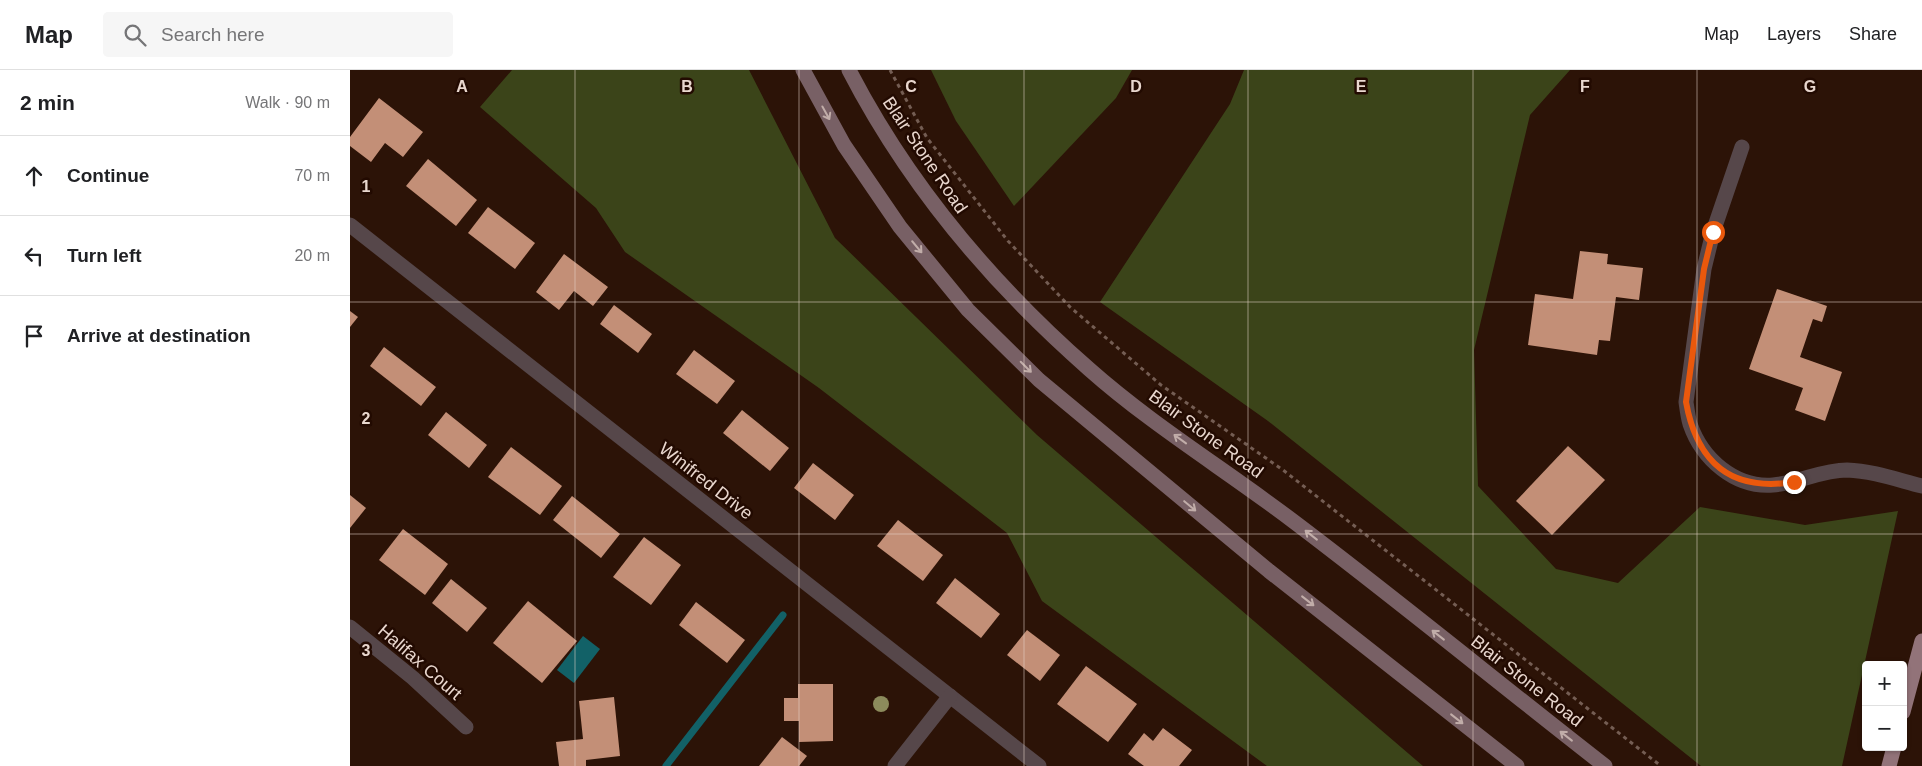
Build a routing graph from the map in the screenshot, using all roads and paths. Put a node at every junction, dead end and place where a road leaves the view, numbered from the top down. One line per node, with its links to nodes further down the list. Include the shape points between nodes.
1 (803, 70): 15 (main road, one-way to 15, via 844,145 900,227 968,310 1039,380 1262,565)
2 (849, 70): 16 (main road, Blair Stone Road, one-way to 2, via 1293,521 1089,370 1018,302 958,236 909,169)
3 (890, 70): 17 (path, via 933,145 1008,241 1070,307 1161,385 1283,470)
4 (1742, 146): 6 (street, via 1713,232 1702,278 1686,402 1690,423 1700,444 1731,476 1752,484 1794,482 1819,473 1848,470)
5 (350, 225): 9 (street, Winifred Drive)
6 (1922, 486)
7 (350, 627): 11 (street, Halifax Court, via 413,678)
8 (1922, 641): 10 (main road)
9 (950, 696): 13 (street); 14 (street, Winifred Drive)
10 (1905, 706)
11 (466, 727)
12 (1893, 751): 18 (main road)
13 (895, 766)
14 (1039, 766)
15 (1518, 766)
16 (1604, 766)
17 (1661, 766)
18 (1889, 766)

